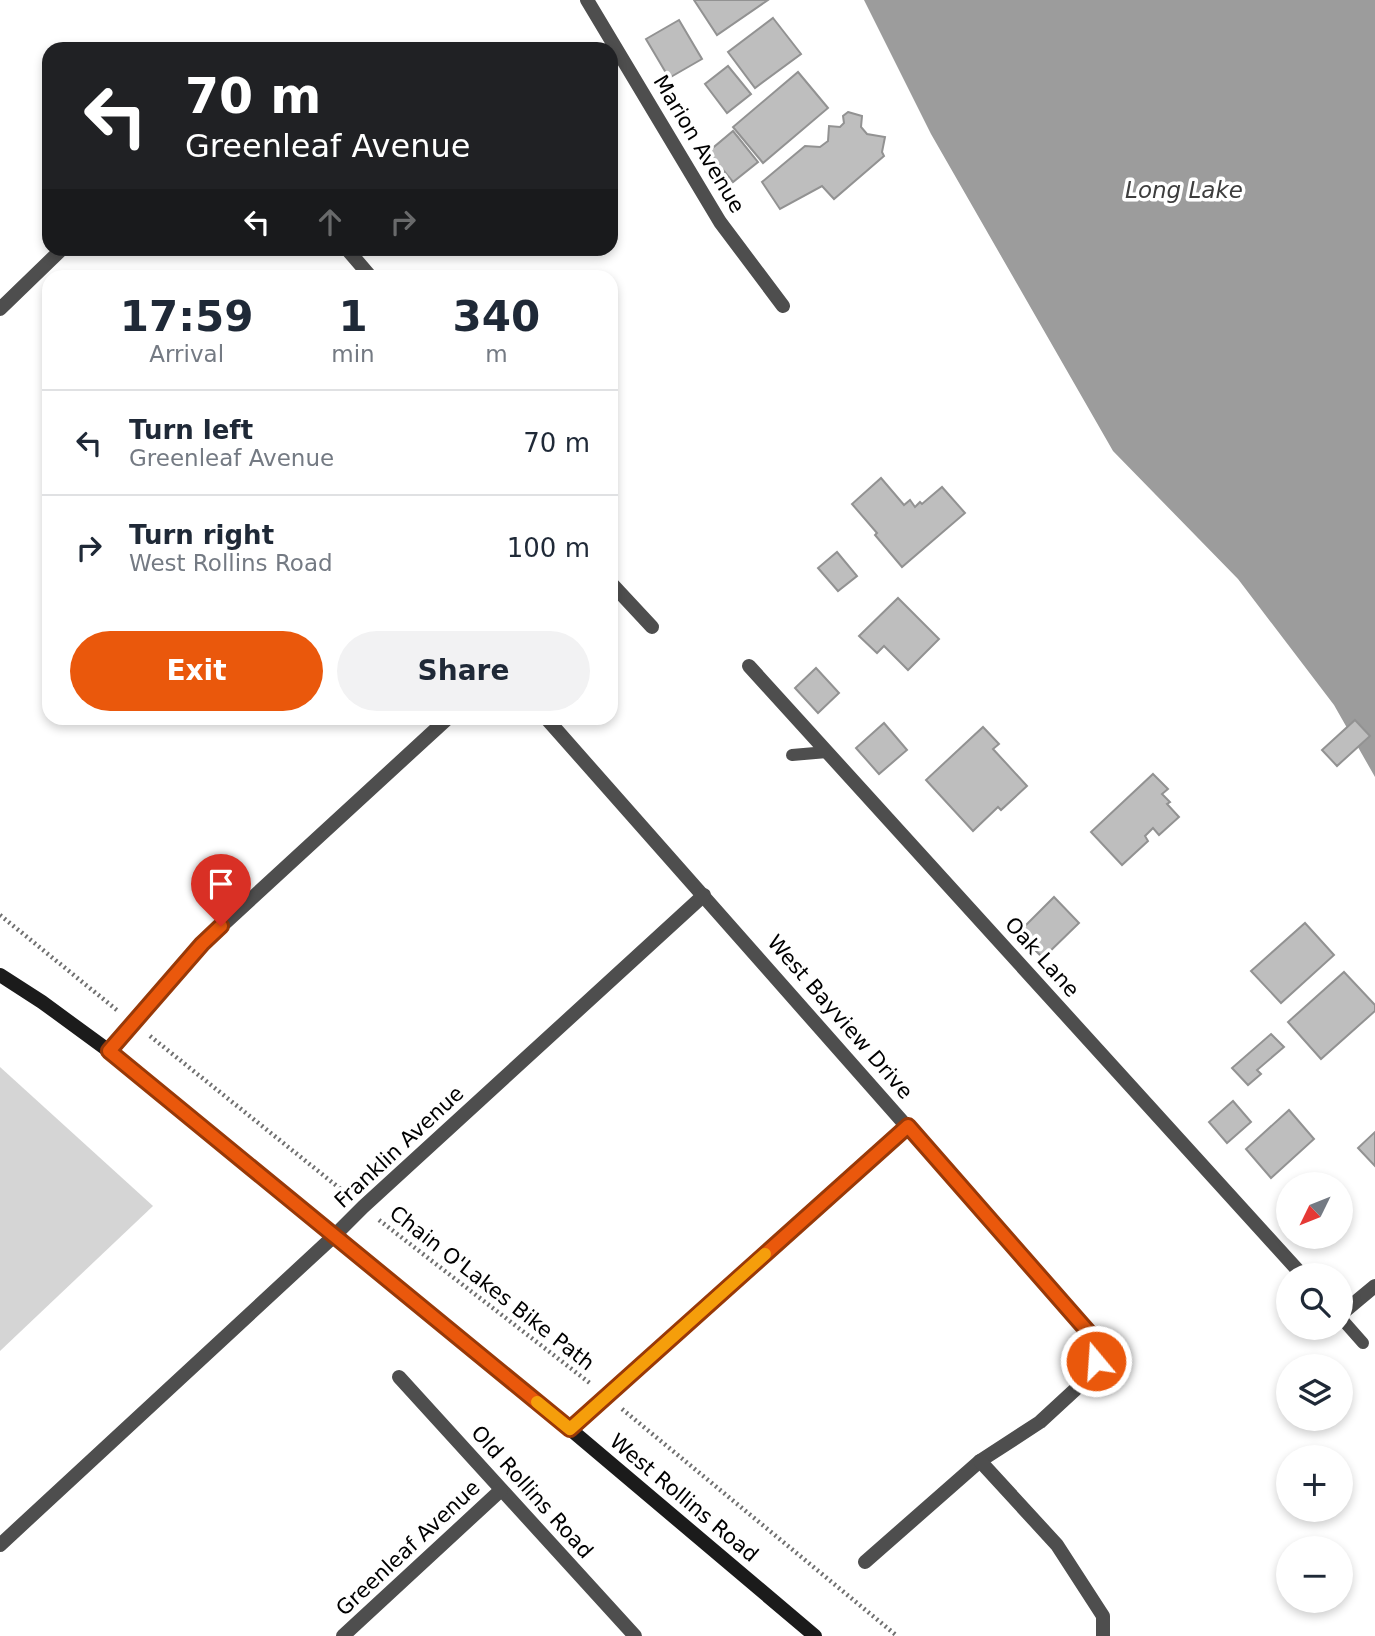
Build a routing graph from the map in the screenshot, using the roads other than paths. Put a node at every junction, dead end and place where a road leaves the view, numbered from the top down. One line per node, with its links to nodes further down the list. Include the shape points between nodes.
1 (587, 0): 2 (street, Marion Avenue)
2 (612, 42)
3 (618, 52): 7 (street, Marion Avenue, via 720,222)
4 (55, 256): 8 (street)
5 (353, 256): 6 (street)
6 (365, 270)
7 (783, 306)
8 (0, 309)
9 (618, 590): 10 (street)
10 (652, 626)
11 (749, 666): 14 (street, Oak Lane)
12 (441, 725): 18 (street, via 202,944)
13 (552, 725): 16 (street, West Bayview Drive)
14 (827, 752): 15 (lane); 21 (street, Oak Lane)
15 (792, 755)
16 (704, 895): 19 (street, West Bayview Drive); 20 (street, Franklin Avenue)
17 (2, 977): 18 (street, West Rollins Road)
18 (109, 1051): 20 (street, West Rollins Road)
19 (908, 1126): 27 (street); 28 (street, West Bayview Drive, via 1091,1335 1096,1361 1078,1387 1040,1422)
20 (334, 1236): 27 (street, West Rollins Road); 30 (street, Franklin Avenue)
21 (1291, 1263)
22 (1375, 1286): 23 (street)
23 (1353, 1305)
24 (1353, 1331): 25 (lane)
25 (1363, 1342)
26 (399, 1377): 29 (street, Old Rollins Road)
27 (570, 1429): 34 (street, West Rollins Road)
28 (980, 1461): 31 (street, West Bayview Drive); 35 (street, via 1057,1545 1103,1616)
29 (501, 1490): 32 (street, Greenleaf Avenue); 33 (street, Old Rollins Road)
30 (0, 1545)
31 (865, 1562)
32 (344, 1636)
33 (635, 1636)
34 (815, 1636)
35 (1103, 1636)

